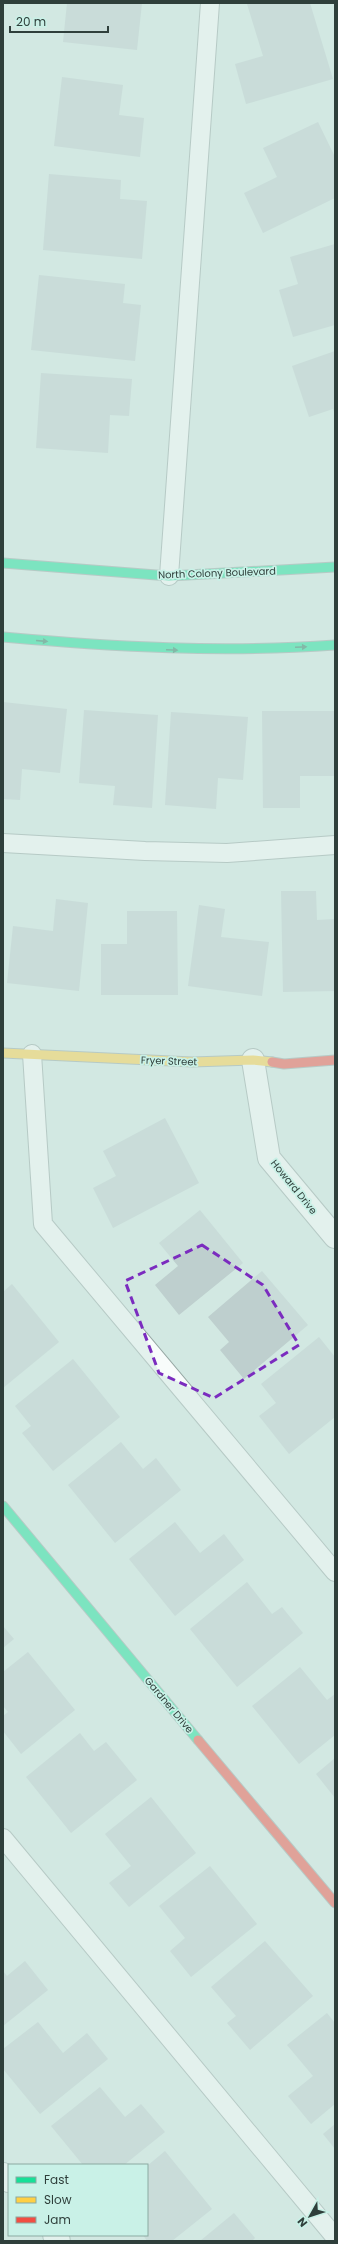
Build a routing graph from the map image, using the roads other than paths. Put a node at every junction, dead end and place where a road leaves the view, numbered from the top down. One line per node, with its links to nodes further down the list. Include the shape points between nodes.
1 (210, 3): 4 (lane)
2 (3, 563): 4 (street, North Colony Boulevard)
3 (335, 567): 4 (street, North Colony Boulevard)
4 (169, 576)
5 (3, 637): 6 (street, one-way to 6, via 141,649 204,651)
6 (335, 645)
7 (3, 843): 8 (lane, via 146,852 227,853)
8 (335, 845)
9 (3, 1053): 10 (street, Fryer Street)
10 (32, 1054): 11 (street, Fryer Street, via 192,1062); 15 (lane, via 43,1224)
11 (253, 1060): 12 (street, Fryer Street, via 284,1064); 13 (street, Howard Drive, via 270,1158)
12 (335, 1060)
13 (335, 1237)
14 (3, 1506): 17 (street, Gardner Drive)
15 (335, 1572)
16 (3, 1838): 18 (lane)
17 (335, 1903)
18 (335, 2237)

